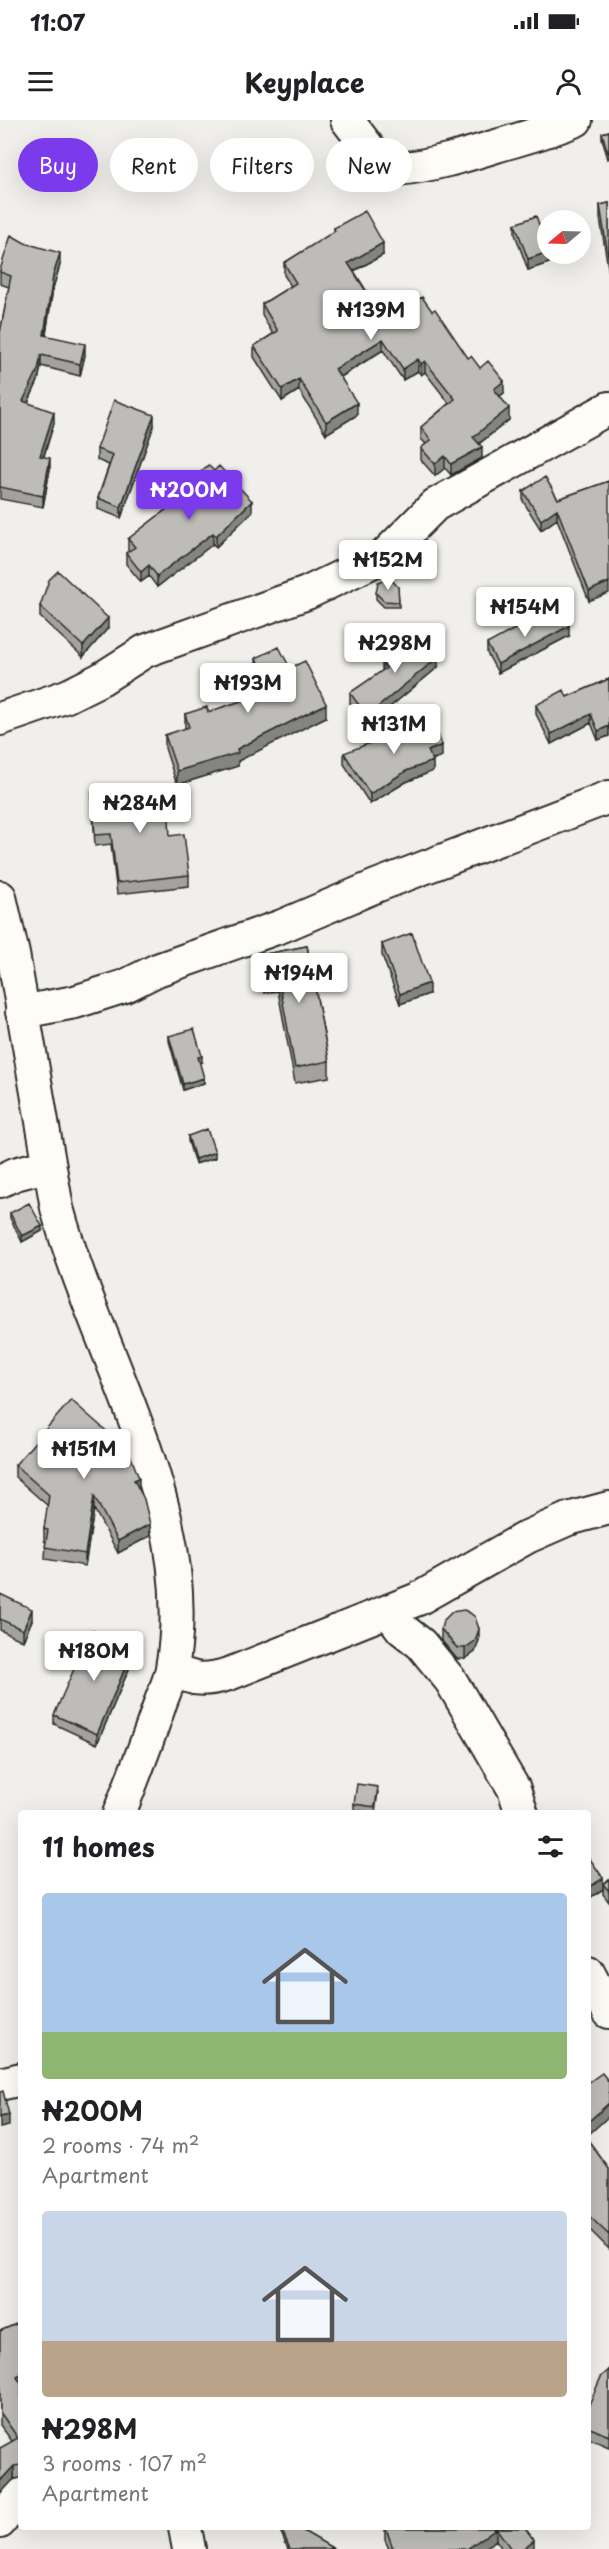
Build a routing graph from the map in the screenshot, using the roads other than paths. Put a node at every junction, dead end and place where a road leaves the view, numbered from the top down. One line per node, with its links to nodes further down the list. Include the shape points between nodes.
1 (347, 120): 2 (street, via 371,151 397,169 483,150)
2 (576, 120)
3 (609, 408): 4 (street, via 435,505 384,556 307,593 145,651 84,687)
4 (0, 719)
5 (609, 797): 7 (street, via 282,926 157,970 125,986 75,1002)
6 (0, 897): 7 (street)
7 (22, 1012): 8 (street)
8 (49, 1165): 9 (street); 12 (street, via 68,1250 150,1465 165,1517 174,1571 176,1621)
9 (0, 1181)
10 (609, 1508): 11 (street, via 568,1519 527,1537)
11 (389, 1612): 12 (street, via 207,1681 188,1678); 14 (street, via 451,1681 503,1770)
12 (172, 1669): 13 (street)
13 (120, 1810)
14 (520, 1810)
15 (591, 1978): 16 (street)
16 (609, 2012)
17 (18, 2080): 18 (street)
18 (0, 2084)
19 (18, 2499): 20 (street)
20 (0, 2522)
21 (185, 2530): 22 (street)
22 (189, 2549)

